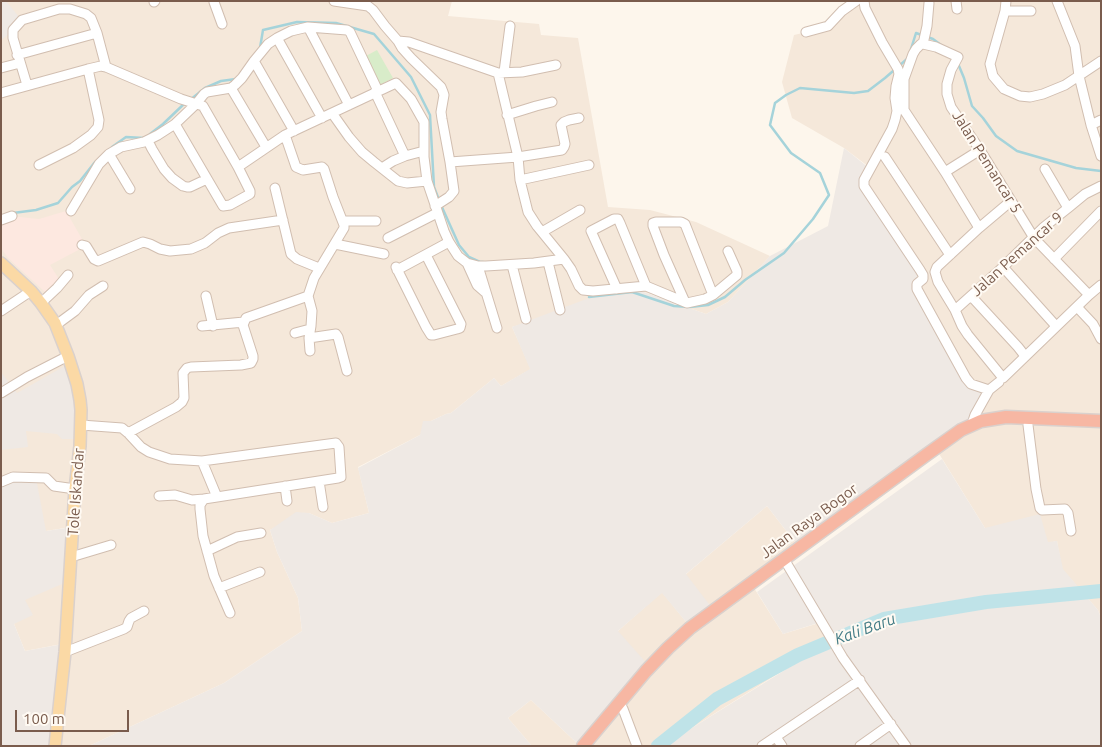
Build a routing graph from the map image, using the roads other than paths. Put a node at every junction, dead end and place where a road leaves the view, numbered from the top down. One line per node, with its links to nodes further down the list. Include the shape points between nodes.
1 (334, 1): 8 (street)
2 (856, 1): 14 (street, via 828,27)
3 (864, 1): 35 (street, via 897,66 896,98)
4 (1006, 1): 10 (street)
5 (1057, 1): 27 (street, via 1075,46)
6 (215, 2): 11 (street)
7 (929, 3): 18 (street)
8 (374, 6): 17 (street, via 384,26)
9 (1031, 10): 10 (street)
10 (1005, 11): 27 (street, via 990,64 993,76 1004,89 1030,97 1065,85)
11 (222, 24)
12 (510, 26): 26 (street)
13 (308, 27): 16 (street); 30 (street, via 350,32); 34 (street)
14 (806, 32)
15 (97, 33): 19 (street); 19 (street, via 93,19 70,9 22,20 12,33); 23 (street)
16 (277, 38): 21 (street); 38 (street)
17 (398, 40): 26 (street); 53 (street, via 411,58 441,87 444,95 441,112)
18 (924, 41): 35 (street, via 916,49 906,71); 46 (street, Jalan Pemancar 5, via 958,57 947,84 948,100)
19 (18, 59): 24 (street); 28 (street)
20 (1101, 60): 27 (street)
21 (254, 61): 29 (street); 43 (street)
22 (556, 65): 26 (street, via 522,72)
23 (106, 67): 25 (street); 33 (street)
24 (1, 68)
25 (88, 69): 28 (street); 54 (street, via 98,127 74,148)
26 (501, 72): 37 (street)
27 (1079, 76): 42 (street)
28 (27, 86): 31 (street)
29 (231, 88): 33 (street, via 207,92); 45 (street)
30 (377, 92): 34 (street); 47 (street, via 396,83 411,100 424,122); 49 (street)
31 (1, 93)
32 (552, 102): 37 (street)
33 (194, 103): 41 (street); 56 (street, via 203,106)
34 (349, 104): 36 (street)
35 (900, 111): 59 (street); 130 (street, via 864,180 864,186 923,275 917,289 966,378 970,384)
36 (332, 114): 38 (street); 57 (street, via 348,137)
37 (507, 115): 51 (street)
38 (322, 118): 43 (street)
39 (579, 118): 51 (street, via 561,125 565,144 562,150)
40 (1101, 120): 42 (street)
41 (175, 124): 44 (street); 60 (street)
42 (1091, 125): 50 (street)
43 (289, 133): 45 (street); 76 (street, via 296,167 324,169)
44 (148, 140): 48 (street, via 121,147); 60 (street, via 164,169 183,186 190,187)
45 (266, 147): 56 (street)
46 (980, 150): 59 (street); 66 (street, Jalan Pemancar 5)
47 (424, 151): 49 (street); 62 (street)
48 (109, 154): 65 (street); 70 (street, via 99,164)
49 (406, 156): 57 (street)
50 (1101, 156)
51 (518, 157): 53 (street); 61 (street)
52 (885, 157): 87 (street)
53 (450, 162): 67 (street, via 454,191)
54 (39, 165)
55 (589, 166): 61 (street)
56 (238, 167): 60 (street, via 250,192 230,205 222,204)
57 (382, 168): 62 (street, via 398,181)
58 (1045, 169): 68 (street, Jalan Pemancar 9)
59 (944, 172): 77 (street)
60 (207, 179)
61 (520, 180): 78 (street, via 528,212)
62 (427, 181): 67 (street)
63 (1101, 186): 68 (street)
64 (275, 188): 74 (street)
65 (130, 189)
66 (1011, 201): 77 (street); 80 (street, Jalan Pemancar 5)
67 (438, 206): 79 (street); 81 (street)
68 (1068, 208): 80 (street, Jalan Pemancar 9)
69 (580, 210): 78 (street)
70 (71, 211)
71 (1101, 211): 89 (street)
72 (12, 216): 73 (street)
73 (1, 220)
74 (283, 220): 83 (street, via 229,228 191,249 170,251 143,242 98,261); 96 (street, via 291,254)
75 (376, 221): 76 (street)
76 (344, 222): 82 (street)
77 (979, 228): 87 (street)
78 (542, 232): 88 (street)
79 (388, 238)
80 (1034, 238): 89 (street, Jalan Pemancar 5); 95 (street, Jalan Pemancar 9)
81 (449, 242): 86 (street); 92 (street)
82 (335, 244): 85 (street); 96 (street)
83 (82, 245)
84 (728, 251): 104 (street, via 737,275)
85 (384, 254)
86 (426, 255): 86 (street, via 461,324 460,328 431,335 396,269)
87 (950, 256): 113 (street, via 935,272)
88 (564, 259): 90 (street); 101 (street, via 583,290)
89 (1054, 259): 105 (street, Jalan Pemancar 5)
90 (548, 262): 93 (street); 112 (street)
91 (1, 263): 102 (main road, Tole Iskandar)
92 (467, 264): 94 (street); 103 (street, via 477,285)
93 (512, 265): 94 (street); 115 (street)
94 (478, 266): 103 (street)
95 (1003, 267): 108 (street, Jalan Pemancar 9); 120 (street)
96 (319, 268): 107 (street)
97 (68, 275): 110 (street)
98 (1101, 285): 105 (street)
99 (103, 286): 117 (street)
100 (646, 286): 101 (street); 101 (street, via 620,223 614,219 590,231); 109 (street)
101 (616, 289)
102 (31, 291): 110 (main road, Tole Iskandar); 114 (street)
103 (485, 292): 121 (street)
104 (713, 295): 109 (street, via 697,302); 109 (street, via 685,224 656,222 653,226)
105 (1089, 295): 111 (street)
106 (206, 296): 119 (street)
107 (308, 296): 116 (street, via 248,316); 123 (street, via 312,312)
108 (971, 296): 113 (street, Jalan Pemancar 9); 127 (street)
109 (685, 302)
110 (41, 303): 117 (main road, Tole Iskandar)
111 (1077, 307): 120 (street); 124 (street, via 1093,324)
112 (560, 310)
113 (955, 310): 129 (street, via 962,326)
114 (1, 311)
115 (526, 319)
116 (244, 322): 119 (street); 137 (street, via 253,356 251,362 242,366 186,368 181,403)
117 (56, 325): 126 (main road, Tole Iskandar)
118 (202, 326): 119 (street)
119 (213, 326)
120 (1056, 326): 127 (street)
121 (497, 328)
122 (295, 333): 123 (street)
123 (310, 333): 125 (street); 128 (street, via 336,334)
124 (1101, 339)
125 (310, 351)
126 (68, 356): 131 (street); 134 (main road, Tole Iskandar, via 80,400)
127 (1025, 356): 129 (street)
128 (347, 371)
129 (1001, 380): 130 (street)
130 (989, 390): 133 (street)
131 (1, 393)
132 (1101, 421): 133 (highway, Jalan Raya Bogor, via 1006,417)
133 (972, 424): 153 (highway, Jalan Raya Bogor, via 926,455)
134 (80, 425): 137 (street, via 118,427); 142 (main road, Tole Iskandar)
135 (1028, 425): 136 (highway, Jalan Raya Bogor); 148 (street, via 1040,508 1065,509); 153 (highway, Jalan Raya Bogor, via 984,428 969,434)
136 (1101, 429)
137 (128, 433): 138 (street, via 141,447 157,456)
138 (202, 461): 139 (street, via 336,443 341,477); 144 (street)
139 (319, 481): 141 (street); 147 (street)
140 (1, 482): 142 (street, via 13,477 46,478 54,486)
141 (285, 486): 144 (street); 146 (street)
142 (75, 489): 152 (main road, Tole Iskandar)
143 (159, 496): 145 (street)
144 (217, 497): 145 (street)
145 (204, 499): 151 (street, via 200,509)
146 (286, 501)
147 (323, 507)
148 (1071, 531)
149 (262, 532): 151 (street, via 237,537)
150 (112, 545): 152 (street)
151 (207, 551): 155 (street)
152 (71, 557): 158 (main road, Tole Iskandar)
153 (786, 562): 159 (street); 160 (highway, Jalan Raya Bogor, via 706,621 690,628 646,671)
154 (260, 572): 155 (street)
155 (219, 588): 157 (street)
156 (144, 612): 158 (street, via 131,618 124,629)
157 (230, 614)
158 (65, 652): 164 (main road, Tole Iskandar)
159 (860, 680): 161 (street); 162 (street)
160 (621, 706): 163 (street); 165 (highway, Jalan Raya Bogor); 166 (highway, Jalan Raya Bogor)
161 (891, 724): 169 (street); 170 (street)
162 (776, 737): 167 (street); 168 (street)
163 (636, 743)
164 (55, 746)
165 (583, 746)
166 (592, 746)
167 (762, 746)
168 (782, 746)
169 (860, 746)
170 (906, 746)

